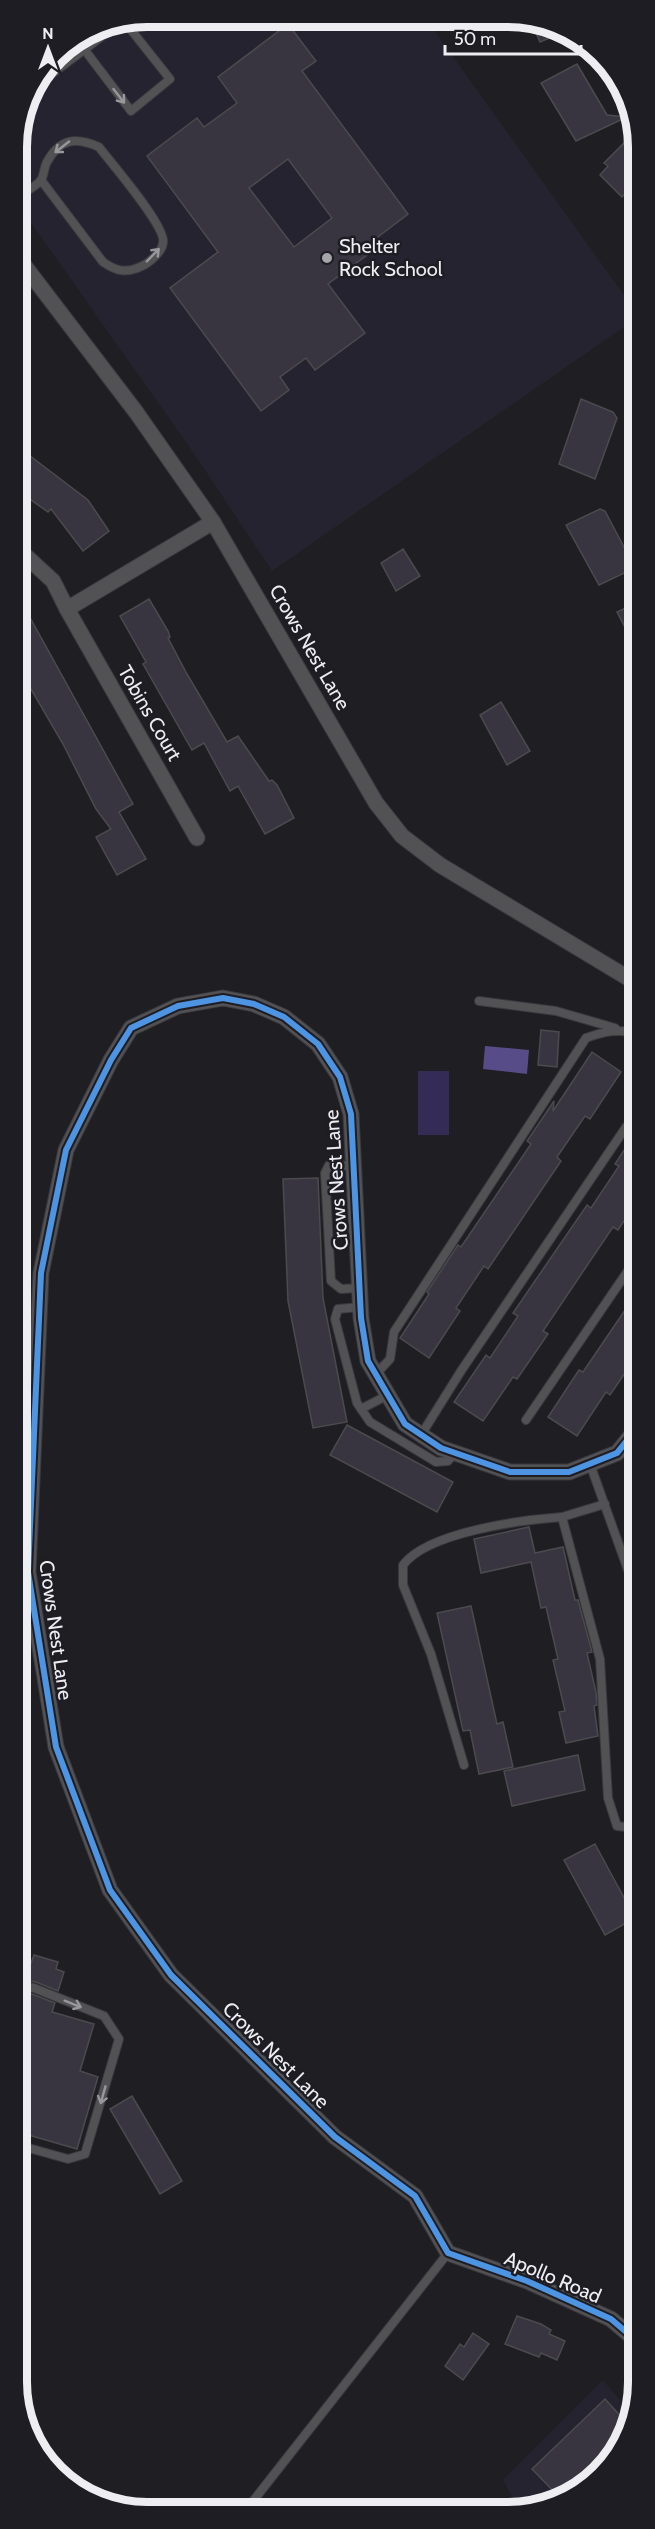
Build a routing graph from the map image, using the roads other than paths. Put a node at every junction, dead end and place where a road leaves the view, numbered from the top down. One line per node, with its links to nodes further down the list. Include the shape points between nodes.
1 (129, 28): 3 (lane, one-way to 1, via 131,111 170,79)
2 (103, 35): 3 (lane)
3 (84, 49): 4 (lane)
4 (53, 73)
5 (41, 180): 5 (lane, one-way to 5, via 103,262 115,270 127,272 143,266 163,243 154,219 99,147 74,139 63,144 46,162); 6 (lane)
6 (27, 190)
7 (27, 269): 8 (street, Crows Nest Lane, via 136,412)
8 (213, 522): 10 (street); 12 (street, Crows Nest Lane, via 376,803 402,836 440,865)
9 (27, 557): 10 (street, Tobins Court, via 53,581)
10 (67, 609): 11 (street, Tobins Court)
11 (197, 838)
12 (628, 978)
13 (479, 1001): 14 (lane, via 556,1011)
14 (619, 1029): 15 (lane); 21 (lane, via 586,1038 394,1332 390,1359)
15 (628, 1031)
16 (628, 1125): 25 (lane)
17 (353, 1166): 19 (street, Crows Nest Lane); 19 (lane, via 329,1165 325,1173 331,1281 341,1289); 36 (street, Crows Nest Lane, via 351,1114 340,1077 318,1044 284,1017 254,1004 223,998 178,1006 131,1028 66,1150 41,1273 28,1572 56,1747 110,1890 171,1975 335,2137 415,2196)
18 (628, 1271): 24 (lane)
19 (359, 1288): 20 (street, Crows Nest Lane)
20 (360, 1307): 21 (street, Crows Nest Lane, via 368,1361); 23 (lane, via 338,1309 335,1319)
21 (375, 1374): 22 (street, Crows Nest Lane)
22 (388, 1395): 23 (lane); 25 (street, Crows Nest Lane, via 405,1424)
23 (361, 1409): 27 (lane, via 370,1422 436,1462 448,1461)
24 (526, 1420)
25 (421, 1435): 27 (street, Crows Nest Lane)
26 (628, 1439): 28 (street, Crows Nest Lane, via 617,1452)
27 (454, 1453): 28 (street, Crows Nest Lane, via 510,1472 570,1472)
28 (590, 1464): 29 (lane)
29 (605, 1504): 30 (lane); 31 (lane)
30 (562, 1516): 32 (lane, via 463,1532 414,1554 403,1564 404,1585 431,1654); 33 (lane, via 600,1659 608,1798 617,1826)
31 (628, 1570)
32 (464, 1765)
33 (628, 1827)
34 (27, 1987): 35 (lane, one-way to 35, via 104,2016 119,2039 85,2154 68,2159)
35 (27, 2148)
36 (448, 2253): 37 (street, Apollo Road, via 527,2281 611,2319); 38 (lane)
37 (628, 2333)
38 (252, 2502)

